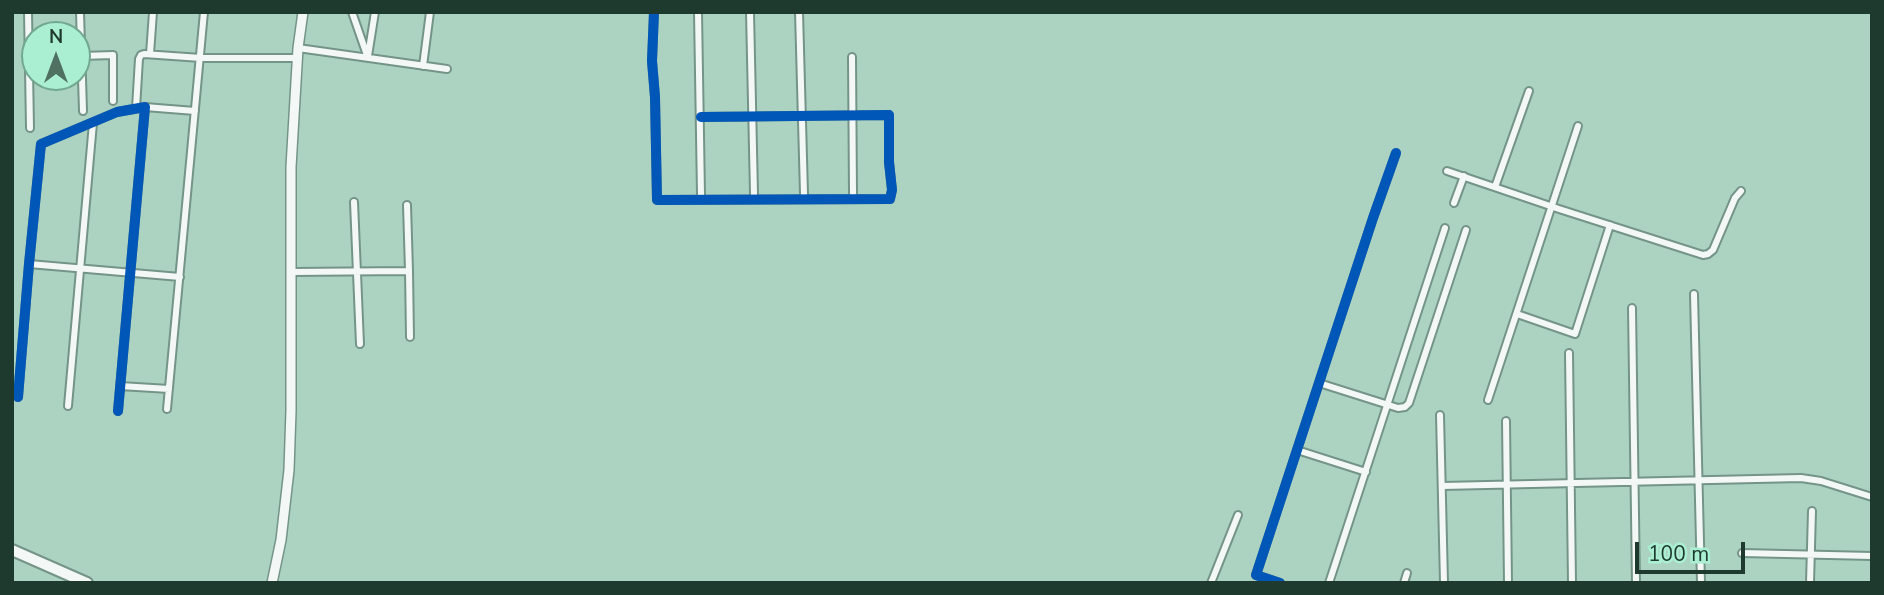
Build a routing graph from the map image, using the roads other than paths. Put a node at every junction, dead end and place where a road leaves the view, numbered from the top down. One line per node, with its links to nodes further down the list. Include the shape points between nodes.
1 (28, 12): 35 (street)
2 (153, 12): 13 (street)
3 (204, 12): 18 (street)
4 (303, 12): 12 (main road)
5 (352, 12): 19 (street)
6 (375, 12): 19 (street)
7 (430, 12): 20 (street)
8 (654, 12): 29 (street, via 657,200 890,199 889,115)
9 (698, 12): 32 (street)
10 (750, 12): 30 (street)
11 (799, 12): 31 (street)
12 (298, 53): 18 (street); 19 (street); 55 (main road)
13 (149, 54): 18 (street); 26 (street, via 139,59)
14 (113, 55): 15 (street); 16 (street); 24 (street)
15 (122, 55)
16 (91, 56)
17 (852, 57): 29 (street)
18 (201, 58): 28 (street)
19 (368, 58): 20 (street)
20 (423, 66): 21 (street)
21 (447, 69)
22 (83, 91): 27 (street)
23 (1529, 91): 39 (street)
24 (113, 102)
25 (145, 107): 26 (street); 28 (street); 57 (street)
26 (136, 108): 33 (street)
27 (83, 111)
28 (195, 111): 58 (street)
29 (853, 115): 31 (street); 41 (street)
30 (752, 116): 31 (street); 32 (street); 42 (street)
31 (802, 116): 43 (street)
32 (701, 117): 44 (street)
33 (93, 123): 52 (street, via 41,144); 53 (street)
34 (1578, 126): 48 (street)
35 (30, 128)
36 (1396, 153): 65 (street)
37 (1447, 170): 38 (street)
38 (1464, 176): 39 (street); 46 (street)
39 (1495, 187): 48 (street)
40 (1741, 191): 49 (street, via 1708,254)
41 (853, 192)
42 (754, 194)
43 (804, 194)
44 (701, 195)
45 (354, 202): 56 (street)
46 (1454, 203)
47 (407, 205): 54 (street)
48 (1552, 207): 49 (street); 61 (street)
49 (1610, 225): 61 (street, via 1575,334)
50 (1445, 228): 70 (street)
51 (1466, 230): 70 (street, via 1409,402 1402,408)
52 (29, 264): 53 (street); 68 (street)
53 (79, 268): 57 (street); 71 (street)
54 (410, 271): 56 (street); 62 (street)
55 (291, 272): 56 (street); 95 (main road, via 289,470)
56 (357, 272): 63 (street)
57 (130, 273): 58 (street); 66 (street)
58 (180, 277): 67 (street)
59 (1694, 294): 78 (street)
60 (1632, 308): 79 (street)
61 (1517, 314): 69 (street)
62 (410, 337)
63 (360, 344)
64 (1569, 353): 80 (street)
65 (1319, 383): 70 (street); 76 (street)
66 (120, 386): 67 (street); 73 (street)
67 (169, 389): 72 (street)
68 (18, 397)
69 (1488, 400)
70 (1388, 404): 77 (street)
71 (68, 406)
72 (167, 409)
73 (118, 411)
74 (1440, 415): 82 (street)
75 (1506, 421): 81 (street)
76 (1297, 450): 77 (street); 92 (street)
77 (1366, 472): 99 (street)
78 (1699, 480): 79 (street); 83 (street, via 1801,478); 105 (street)
79 (1635, 482): 80 (street); 104 (street)
80 (1571, 483): 81 (street); 103 (street)
81 (1507, 484): 82 (street); 102 (street)
82 (1442, 486): 101 (street)
83 (1872, 497)
84 (1812, 511): 88 (street)
85 (1238, 515): 96 (street)
86 (12, 550): 94 (main road)
87 (1742, 553): 88 (street)
88 (1811, 554): 89 (street); 106 (street)
89 (1872, 556)
90 (12, 557): 93 (main road)
91 (1407, 573): 100 (street)
92 (1256, 575): 97 (street); 98 (street)
93 (71, 583)
94 (87, 583)
95 (272, 583)
96 (1210, 583)
97 (1253, 583)
98 (1280, 583)
99 (1329, 583)
100 (1404, 583)
101 (1444, 583)
102 (1508, 583)
103 (1572, 583)
104 (1636, 583)
105 (1701, 583)
106 (1810, 583)

